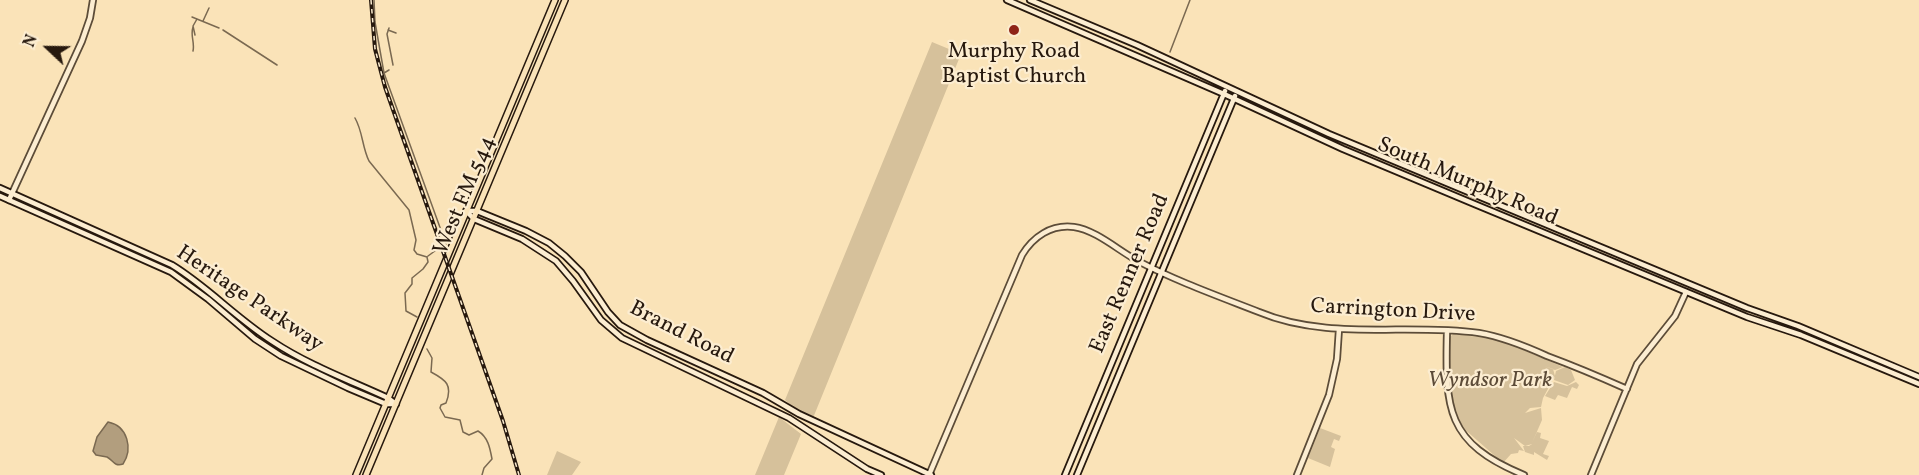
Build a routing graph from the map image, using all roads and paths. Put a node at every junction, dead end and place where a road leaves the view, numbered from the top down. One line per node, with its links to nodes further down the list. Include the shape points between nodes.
1 (93, 0): 17 (main road, via 82,41)
2 (555, 0): 8 (main road, West FM 544)
3 (565, 0): 9 (main road, West FM 544)
4 (1007, 0): 7 (main road, South Murphy Road)
5 (1030, 0): 6 (main road, South Murphy Road)
6 (1054, 10): 7 (main road); 10 (main road, South Murphy Road)
7 (1050, 18): 12 (main road, South Murphy Road)
8 (528, 66): 9 (main road); 14 (main road, West FM 544)
9 (537, 69): 15 (main road, West FM 544)
10 (1228, 86): 11 (main road, South Murphy Road); 12 (main road, East Renner Road)
11 (1237, 90): 13 (main road, East Renner Road); 28 (main road, South Murphy Road, via 1329,134 1583,241)
12 (1224, 94): 13 (main road, South Murphy Road); 25 (main road, East Renner Road)
13 (1234, 98): 26 (main road, East Renner Road); 27 (main road, South Murphy Road, via 1343,149)
14 (503, 123): 15 (main road); 20 (main road, West FM 544)
15 (513, 126): 21 (main road, West FM 544)
16 (0, 188): 17 (main road, Heritage Parkway)
17 (12, 193): 19 (main road); 32 (main road, Heritage Parkway, via 172,265 271,341)
18 (0, 195): 19 (main road, Heritage Parkway)
19 (9, 200): 34 (main road, Heritage Parkway, via 171,272 255,339)
20 (466, 211): 21 (main road, Brand Road); 22 (main road, Brand Road); 39 (main road, West FM 544)
21 (477, 211): 22 (main road, West FM 544); 23 (main road, Brand Road)
22 (474, 219): 24 (main road, Brand Road); 40 (main road, West FM 544)
23 (526, 231): 24 (main road); 44 (main road, Brand Road, via 565,256 621,325)
24 (522, 239): 43 (main road, Brand Road, via 562,267 601,320 622,338 789,418)
25 (1151, 267): 26 (main road, Carrington Drive); 44 (main road, Carrington Drive, via 1076,227 1057,227 1030,243); 45 (main road, East Renner Road)
26 (1162, 272): 29 (main road, Carrington Drive, via 1266,316); 46 (main road, East Renner Road)
27 (1686, 292): 31 (main road, South Murphy Road); 38 (main road, via 1675,316 1637,364)
28 (1804, 328): 31 (main road); 33 (main road, South Murphy Road)
29 (1339, 329): 30 (main road, Carrington Drive); 47 (main road, via 1329,395)
30 (1446, 331): 38 (main road, Carrington Drive, via 1502,338); 48 (main road, via 1446,387 1460,429 1493,461)
31 (1801, 335): 36 (main road, South Murphy Road)
32 (323, 370): 34 (main road); 39 (main road, Heritage Parkway)
33 (1908, 372): 35 (main road, South Murphy Road); 36 (main road)
34 (321, 376): 39 (main road, Heritage Parkway)
35 (1919, 376)
36 (1905, 378): 37 (main road, South Murphy Road)
37 (1919, 384)
38 (1627, 389): 49 (main road)
39 (387, 401): 40 (main road, Heritage Parkway); 41 (main road, West FM 544)
40 (396, 404): 42 (main road, West FM 544)
41 (356, 475)
42 (366, 475)
43 (881, 475)
44 (930, 475)
45 (1065, 475)
46 (1077, 475)
47 (1297, 475)
48 (1524, 475)
49 (1591, 475)

